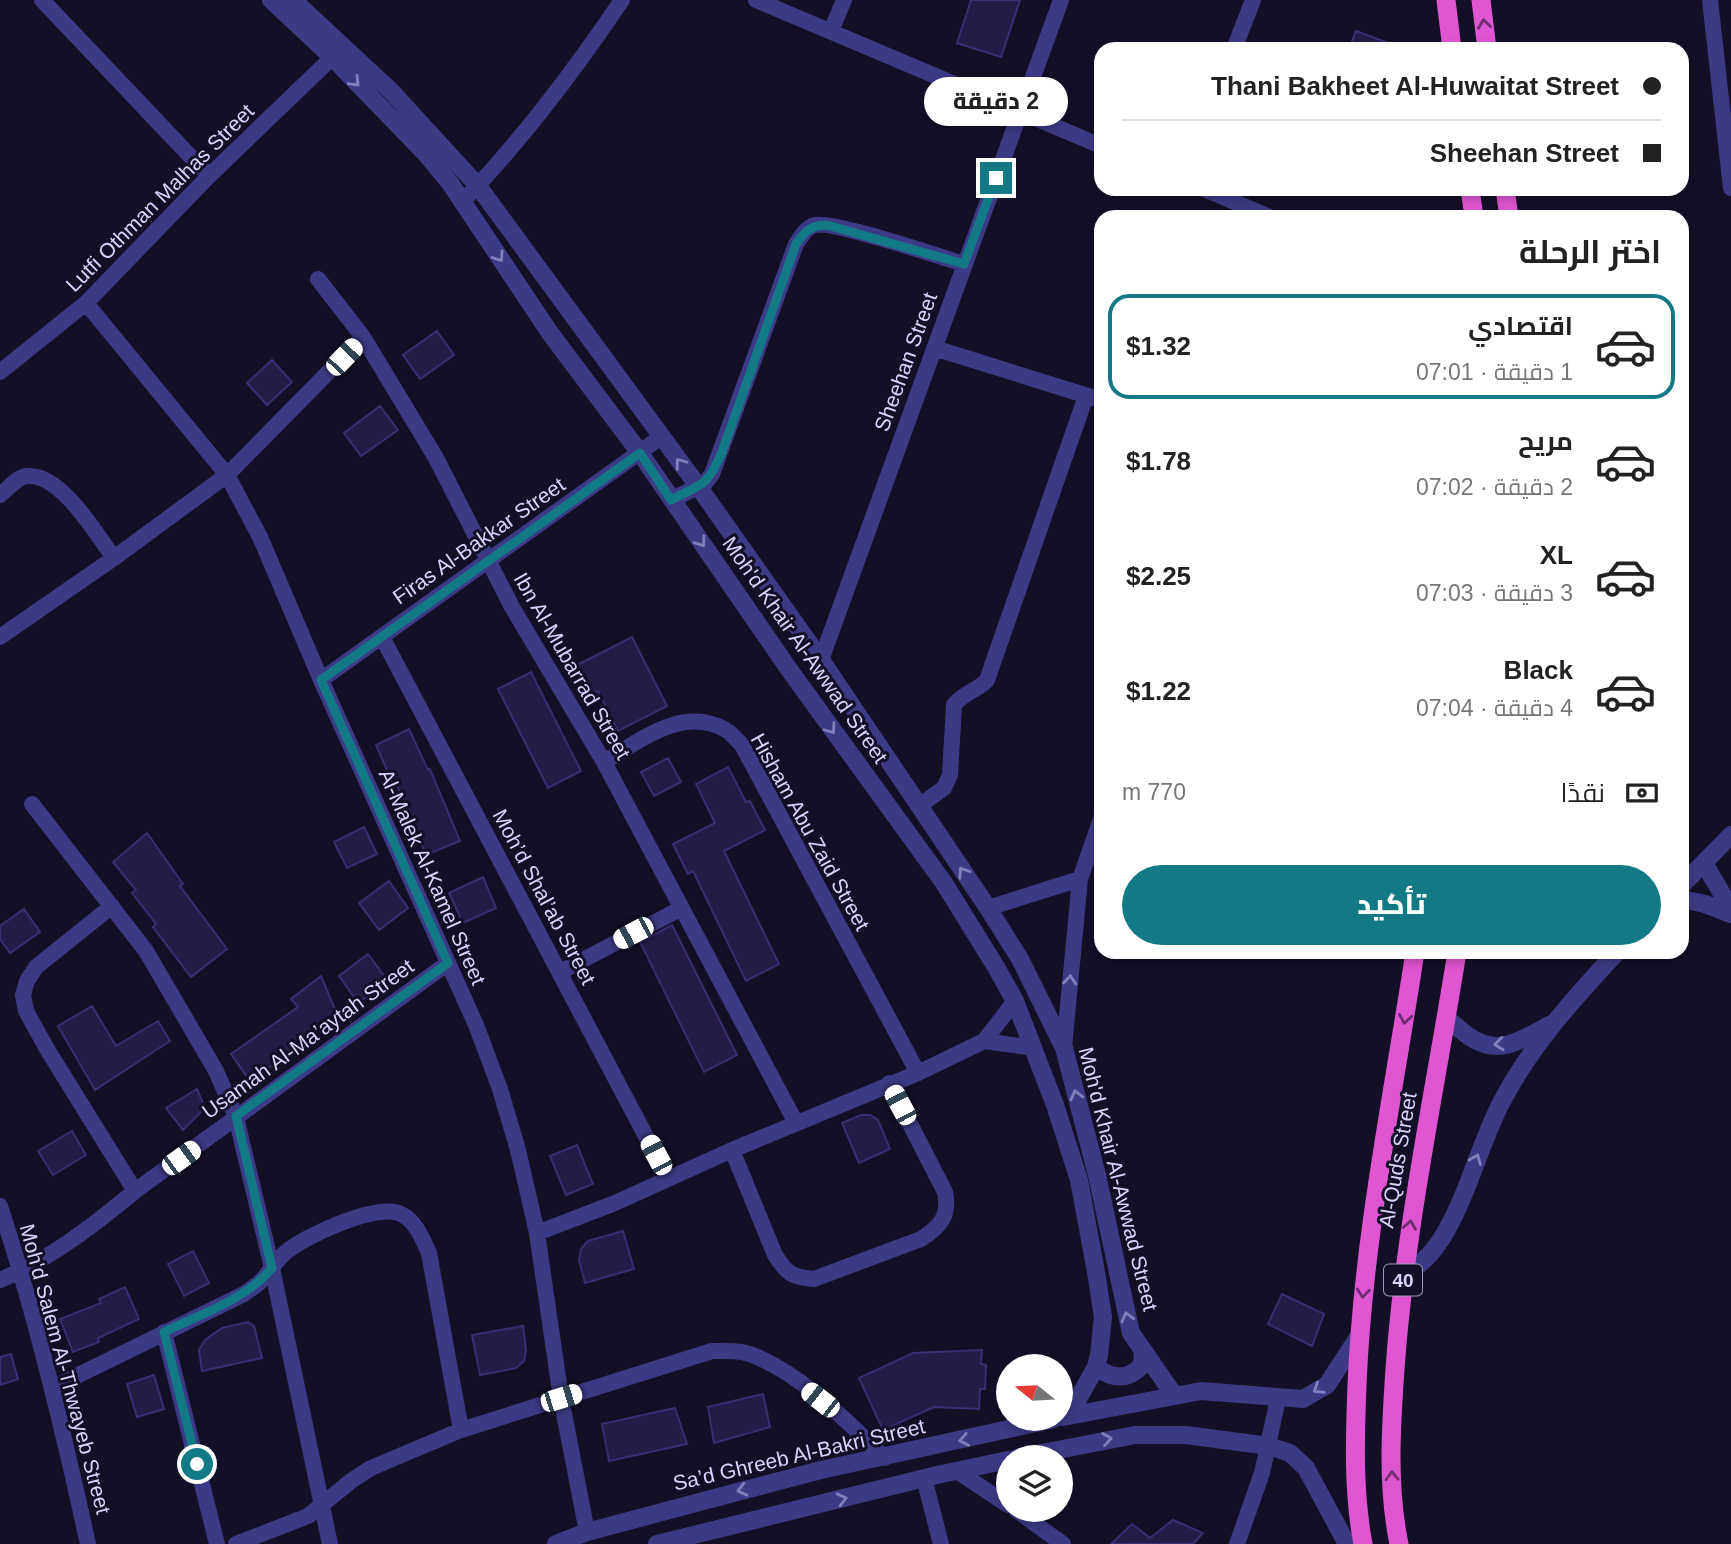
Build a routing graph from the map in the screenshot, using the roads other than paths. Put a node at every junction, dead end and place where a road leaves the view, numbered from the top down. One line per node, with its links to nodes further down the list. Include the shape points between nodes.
1 (42, 0): 19 (street)
2 (271, 0): 16 (street, Moh'd Khair Al-Awwad Street)
3 (293, 0): 16 (street, Moh'd Khair Al-Awwad Street)
4 (622, 0): 20 (street, via 532,123)
5 (755, 0): 12 (street)
6 (844, 0): 12 (street)
7 (1061, 0): 17 (street, Sheehan Street)
8 (1253, 0): 13 (street)
9 (1446, 0): 14 (highway)
10 (1481, 0): 15 (highway, one-way to 10)
11 (1710, 0): 21 (street)
12 (831, 31): 17 (street)
13 (1237, 42)
14 (1451, 42)
15 (1486, 42)
16 (338, 53): 19 (street, Lutfi Othman Malhas Street); 20 (street, Moh'd Khair Al-Awwad Street, via 391,91); 23 (street, Moh'd Khair Al-Awwad Street, one-way to 23)
17 (1020, 113): 18 (street); 25 (street, Sheehan Street)
18 (1094, 143)
19 (209, 176): 27 (street, Lutfi Othman Malhas Street)
20 (478, 186): 23 (street); 32 (street, Moh'd Khair Al-Awwad Street)
21 (1731, 188)
22 (1220, 196): 24 (street)
23 (463, 201): 33 (street, Moh'd Khair Al-Awwad Street, one-way to 33, via 550,333)
24 (1254, 210)
25 (964, 264): 29 (street, Sheehan Street); 35 (street, via 835,226 815,225 804,232 717,463)
26 (318, 279): 28 (street, Ibn Al-Mubarrad Street)
27 (86, 303): 30 (street, Lutfi Othman Malhas Street); 34 (street, Al-Malek Al-Kamel Street)
28 (363, 337): 34 (street); 39 (street, Ibn Al-Mubarrad Street, via 436,458)
29 (934, 348): 31 (street); 42 (street, Sheehan Street)
30 (0, 372)
31 (1093, 398): 46 (street, via 988,680 954,705 950,775 944,788)
32 (661, 437): 33 (street, Firas Al-Bakkar Street); 35 (street, Moh'd Khair Al-Awwad Street, one-way to 32)
33 (640, 453): 37 (street, Moh'd Khair Al-Awwad Street); 39 (street, Firas Al-Bakkar Street)
34 (227, 475): 38 (street); 43 (street, Al-Malek Al-Kamel Street, via 260,537)
35 (698, 486): 37 (street); 42 (street, Moh'd Khair Al-Awwad Street)
36 (0, 495): 38 (street, via 27,476 51,483 70,499)
37 (671, 500): 62 (street, Moh'd Khair Al-Awwad Street, one-way to 62, via 944,883)
38 (114, 558): 41 (street)
39 (488, 559): 40 (street, Firas Al-Bakkar Street); 44 (street, Ibn Al-Mubarrad Street)
40 (382, 636): 43 (street, Firas Al-Bakkar Street); 61 (street, Moh’d Shal’ab Street)
41 (0, 637)
42 (821, 660): 46 (street, Moh'd Khair Al-Awwad Street)
43 (321, 680): 60 (street, Al-Malek Al-Kamel Street)
44 (604, 762): 54 (street, Ibn Al-Mubarrad Street); 68 (street, Hisham Abu Zaid Street, via 666,726 687,720 726,730 742,745)
45 (32, 804): 53 (street)
46 (919, 806): 55 (street, Moh'd Khair Al-Awwad Street, one-way to 46)
47 (1731, 835): 49 (street)
48 (1094, 839): 51 (street)
49 (1704, 863): 50 (street); 56 (street)
50 (1689, 878)
51 (1080, 879): 55 (street); 67 (street, one-way to 51)
52 (1689, 901): 56 (street)
53 (112, 905): 70 (street, via 181,1008); 74 (street, via 36,967 23,995 26,1011 47,1049)
54 (682, 908): 61 (street); 71 (street, Ibn Al-Mubarrad Street)
55 (988, 908): 67 (street, Moh'd Khair Al-Awwad Street, via 1020,959)
56 (1731, 912)
57 (1414, 959): 82 (highway, Al-Quds Street / 40, one-way to 82, via 1369,1236)
58 (1456, 959): 63 (highway, Al-Quds Street / 40)
59 (1612, 959): 64 (street)
60 (448, 963): 70 (street, Usamah Al-Ma’aytah Street); 76 (street, Al-Malek Al-Kamel Street, via 500,1089)
61 (560, 972): 73 (street, Moh’d Shal’ab Street)
62 (1015, 1001): 65 (street); 66 (street, Moh'd Khair Al-Awwad Street)
63 (1447, 1018): 64 (street, one-way to 63, via 1501,1046 1474,1041); 79 (highway, Al-Quds Street / 40, one-way to 63)
64 (1555, 1022): 79 (street, one-way to 64, via 1432,1252 1453,1218 1500,1104)
65 (985, 1041): 66 (street); 68 (street)
66 (1034, 1048): 84 (street, Moh'd Khair Al-Awwad Street, via 1079,1180 1102,1317)
67 (1064, 1048): 83 (street, Moh'd Khair Al-Awwad Street, one-way to 67, via 1131,1333)
68 (918, 1073): 69 (street)
69 (889, 1083): 71 (street); 72 (street, via 948,1205 936,1229 921,1239 814,1279 797,1277 785,1271 775,1255)
70 (236, 1116): 74 (street, Usamah Al-Ma’aytah Street); 77 (street)
71 (796, 1123): 72 (street)
72 (732, 1150): 73 (street)
73 (668, 1178): 76 (street)
74 (135, 1191): 78 (street, Usamah Al-Ma’aytah Street, via 97,1223)
75 (0, 1206): 78 (street, Moh'd Salem Al-Thwayeb Street)
76 (537, 1233): 87 (street, Al-Malek Al-Kamel Street)
77 (272, 1268): 81 (street, via 244,1294); 91 (street, via 286,1252 340,1224 379,1211 402,1214 422,1236 429,1253); 100 (street)
78 (21, 1272): 80 (street, Usamah Al-Ma’aytah Street); 85 (street, Moh'd Salem Al-Thwayeb Street)
79 (1404, 1278): 114 (highway, Al-Quds Street / 40, one-way to 79, via 1392,1426)
80 (0, 1280)
81 (164, 1332): 85 (street); 104 (street)
82 (1359, 1336): 88 (street, Sa’d Ghreeb Al-Bakri Street, one-way to 88, via 1327,1385 1303,1399); 113 (highway, Al-Quds Street / 40, via 1354,1454)
83 (1143, 1351): 84 (street, via 1142,1365 1127,1376 1109,1376); 86 (street, Moh'd Khair Al-Awwad Street)
84 (1096, 1367): 89 (street, Moh'd Khair Al-Awwad Street)
85 (52, 1388): 103 (street, Moh'd Salem Al-Thwayeb Street)
86 (1174, 1395): 88 (street, Sa’d Ghreeb Al-Bakri Street, via 1202,1391); 90 (street, Sa’d Ghreeb Al-Bakri Street)
87 (561, 1398): 91 (street); 95 (street, via 712,1351 734,1351 754,1355 786,1373); 102 (street, Al-Malek Al-Kamel Street)
88 (1278, 1399): 93 (street)
89 (1073, 1400)
90 (1073, 1415)
91 (461, 1430): 100 (street, via 371,1468)
92 (997, 1432): 95 (street, Sa’d Ghreeb Al-Bakri Street, one-way to 95)
93 (1269, 1446): 94 (street, one-way to 93, via 1135,1435 1186,1435); 111 (street); 112 (street, via 1290,1453 1306,1468)
94 (1073, 1447)
95 (885, 1458): 102 (street, Sa’d Ghreeb Al-Bakri Street, one-way to 102, via 781,1480)
96 (996, 1463): 97 (street)
97 (957, 1471): 98 (street); 99 (street)
98 (924, 1478): 108 (street, one-way to 98); 109 (street)
99 (996, 1497)
100 (322, 1505): 105 (street, via 308,1516); 106 (street)
101 (1033, 1522): 110 (street)
102 (587, 1532): 107 (street, Sa’d Ghreeb Al-Bakri Street)
103 (88, 1544)
104 (217, 1544)
105 (236, 1544)
106 (330, 1544)
107 (556, 1544)
108 (657, 1544)
109 (941, 1544)
110 (1063, 1544)
111 (1237, 1544)
112 (1347, 1544)
113 (1363, 1544)
114 (1399, 1544)

